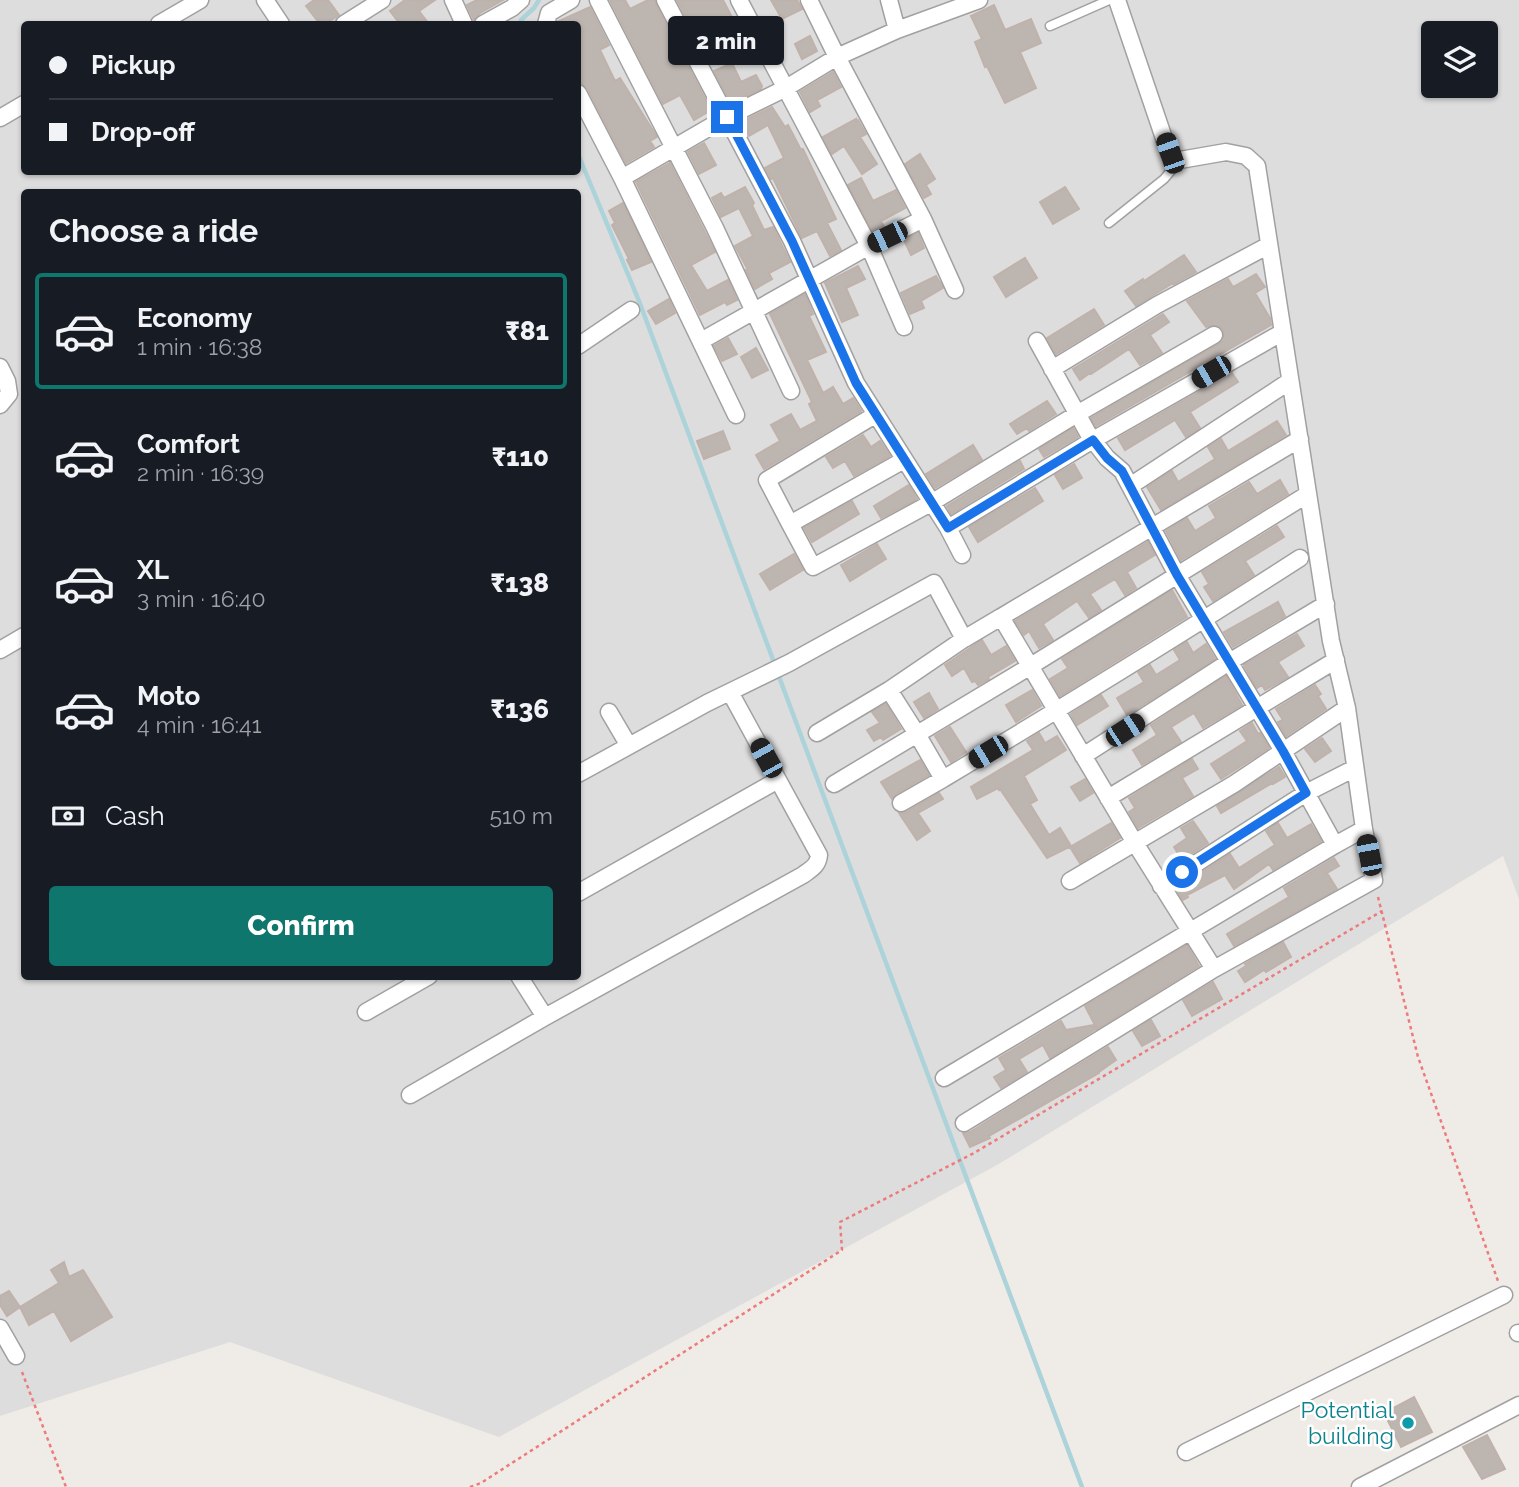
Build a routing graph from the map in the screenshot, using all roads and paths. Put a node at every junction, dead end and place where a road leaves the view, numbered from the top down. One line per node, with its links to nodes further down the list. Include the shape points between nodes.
1 (200, 0): 15 (street)
2 (265, 0): 16 (street)
3 (382, 0): 17 (street)
4 (453, 0): 18 (street)
5 (521, 0): 19 (street)
6 (571, 0): 20 (street, via 549,13)
7 (598, 0): 29 (street)
8 (665, 0): 27 (street)
9 (739, 0): 24 (street)
10 (809, 0): 23 (street)
11 (889, 0): 22 (street)
12 (1109, 0): 21 (lane)
13 (1117, 0): 30 (street, via 1170,153)
14 (969, 2): 22 (street)
15 (164, 21)
16 (279, 21)
17 (349, 21)
18 (463, 21)
19 (488, 21)
20 (547, 21)
21 (1050, 26)
22 (897, 30): 23 (street)
23 (838, 57): 24 (street); 32 (street)
24 (786, 88): 27 (street); 35 (street)
25 (581, 99): 31 (street)
26 (21, 106): 28 (street)
27 (727, 117): 29 (street); 36 (street)
28 (0, 118)
29 (673, 148): 31 (street); 39 (street)
30 (1180, 160): 33 (lane, via 1164,179); 34 (street, via 1226,152 1246,156 1257,166)
31 (622, 178): 43 (street)
32 (923, 219): 35 (street); 37 (street)
33 (1109, 223)
34 (1269, 244): 41 (street); 47 (street)
35 (869, 246): 36 (street); 40 (street)
36 (810, 280): 39 (street); 53 (street)
37 (955, 290)
38 (631, 310): 45 (street)
39 (755, 312): 43 (street); 49 (street)
40 (904, 327)
41 (1283, 332): 48 (street); 55 (street)
42 (1214, 335): 51 (street)
43 (701, 341): 52 (street)
44 (1037, 341): 47 (street)
45 (581, 344)
46 (0, 367): 50 (street, via 9,394)
47 (1052, 369): 51 (street)
48 (1290, 381): 54 (street); 57 (street)
49 (791, 391)
50 (0, 405)
51 (1077, 414): 55 (street); 59 (street)
52 (736, 415)
53 (875, 415): 56 (street); 60 (street, via 767,480)
54 (1300, 439): 58 (street); 61 (street)
55 (1093, 440): 57 (street); 62 (street)
56 (904, 460): 59 (street); 60 (street)
57 (1130, 485): 61 (street)
58 (1308, 494): 65 (street); 66 (street)
59 (931, 503): 60 (street, via 813,567); 62 (street)
60 (790, 524)
61 (1151, 527): 65 (street); 67 (street)
62 (948, 528): 63 (street)
63 (962, 555)
64 (1300, 558): 68 (street)
65 (1177, 575): 68 (street); 74 (street)
66 (1326, 604): 72 (street); 73 (street)
67 (1001, 617): 70 (street); 74 (street)
68 (1203, 621): 73 (street); 80 (street)
69 (21, 638): 71 (street)
70 (964, 639): 75 (street); 76 (street, via 934,583)
71 (0, 650)
72 (1336, 660): 77 (street); 78 (street)
73 (1229, 662): 77 (street); 85 (street)
74 (1029, 667): 80 (street); 82 (street)
75 (889, 690): 81 (street); 82 (street)
76 (730, 692): 83 (street); 89 (street)
77 (1256, 707): 84 (street); 92 (street)
78 (1347, 708): 84 (street); 86 (street)
79 (609, 712): 83 (street)
80 (1056, 712): 85 (street); 88 (street)
81 (817, 733)
82 (917, 734): 88 (street); 90 (street)
83 (629, 746): 87 (street)
84 (1283, 751): 91 (street); 95 (street)
85 (1083, 757): 92 (street)
86 (1355, 768): 91 (street); 94 (street)
87 (581, 772)
88 (943, 779): 93 (street)
89 (778, 780): 100 (street); 107 (street, via 819,855 815,867)
90 (834, 784)
91 (1306, 793): 96 (street); 99 (street)
92 (1108, 798): 95 (street)
93 (901, 803)
94 (1364, 829): 96 (street); 97 (street)
95 (1135, 843): 98 (street); 99 (street)
96 (1335, 845): 102 (street)
97 (1374, 880): 101 (path); 103 (street)
98 (1070, 881)
99 (1161, 886): 102 (street)
100 (581, 891)
101 (1382, 911): 111 (path, via 1418,1057); 117 (path, via 974,1153 840,1222 842,1250)
102 (1190, 932): 103 (street); 108 (street)
103 (1214, 969): 110 (street)
104 (422, 980): 106 (street)
105 (522, 980): 107 (street)
106 (366, 1012)
107 (545, 1017): 109 (street)
108 (944, 1079)
109 (410, 1096)
110 (964, 1123)
111 (1504, 1295): 115 (street)
112 (0, 1328): 113 (street)
113 (16, 1356): 116 (path)
114 (1519, 1405): 118 (street)
115 (1186, 1452)
116 (66, 1487)
117 (470, 1487)
118 (1360, 1487)

